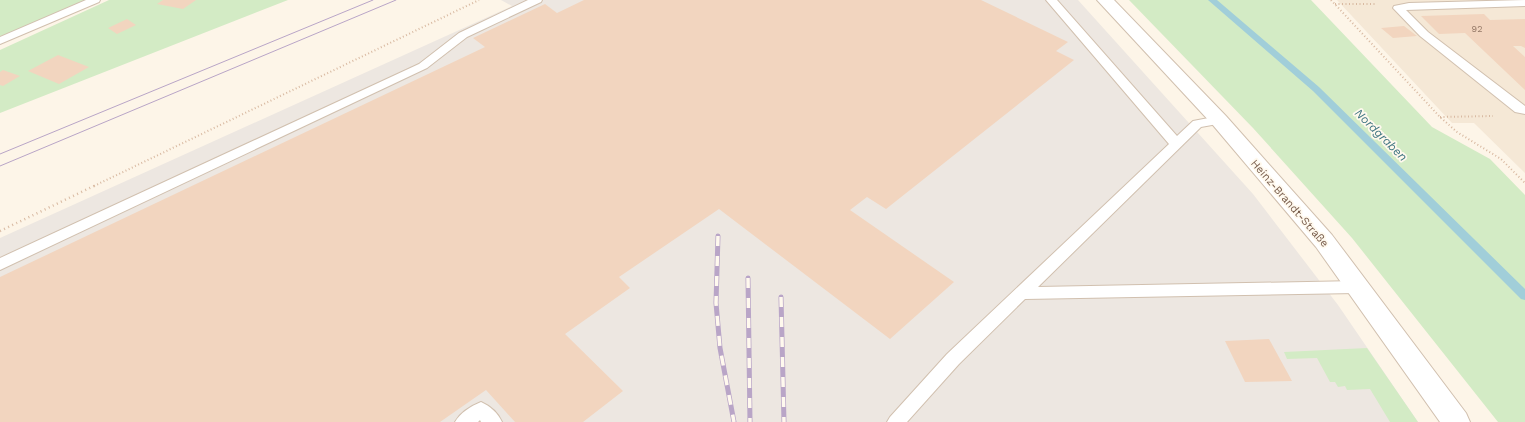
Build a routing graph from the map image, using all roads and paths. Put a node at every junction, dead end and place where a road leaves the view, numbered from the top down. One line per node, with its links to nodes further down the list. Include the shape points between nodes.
1 (95, 0): 12 (lane)
2 (479, 0): 19 (path)
3 (537, 0): 20 (lane, via 463,35 423,66)
4 (1051, 0): 17 (lane)
5 (1105, 0): 16 (street, Heinz-Brandt-Straße)
6 (1332, 0): 9 (path)
7 (1364, 0): 11 (path)
8 (1525, 3): 13 (lane, via 1398,8 1424,34 1519,109)
9 (1335, 4): 10 (path); 15 (path)
10 (1346, 4)
11 (1367, 4)
12 (0, 41)
13 (1525, 110)
14 (1494, 116): 15 (path)
15 (1440, 117): 18 (path, via 1457,132 1502,159)
16 (1218, 120): 17 (lane, via 1197,124); 21 (street, Heinz-Brandt-Straße, via 1324,241)
17 (1176, 144): 22 (lane)
18 (1525, 183)
19 (0, 231)
20 (0, 264)
21 (1357, 287): 22 (lane); 26 (street, Heinz-Brandt-Straße)
22 (1022, 292): 25 (lane, via 953,359)
23 (464, 422): 24 (lane, via 481,410)
24 (493, 422)
25 (896, 422)
26 (1456, 422)

